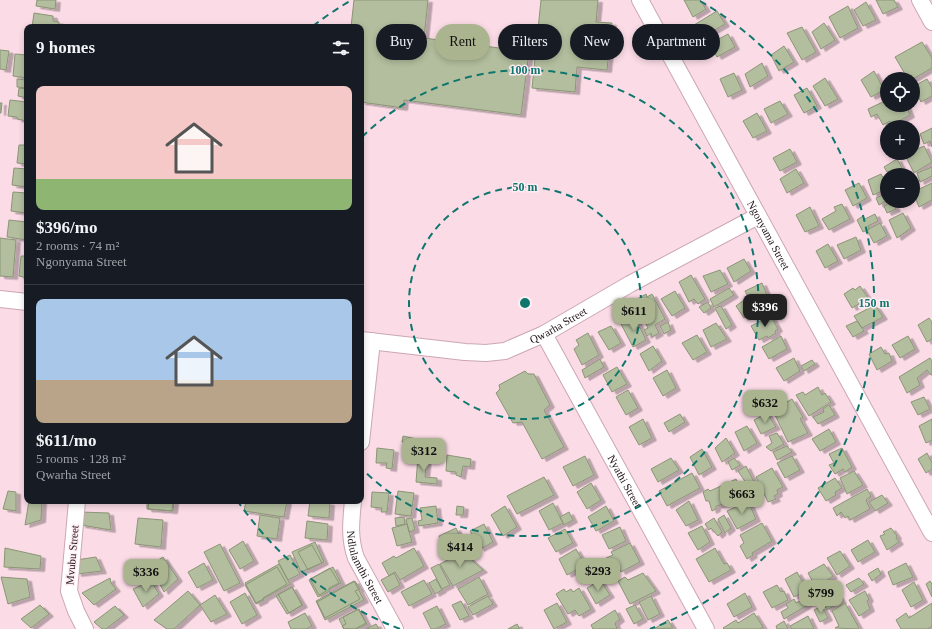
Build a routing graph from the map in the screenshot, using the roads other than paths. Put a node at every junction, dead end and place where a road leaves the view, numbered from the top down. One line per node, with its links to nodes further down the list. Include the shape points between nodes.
1 (640, 0): 4 (street, Ngonyama Street)
2 (920, 0): 3 (street)
3 (932, 22)
4 (758, 216): 7 (street, Qwarha Street, via 630,284); 12 (street, Ngonyama Street)
5 (0, 300): 6 (street)
6 (24, 302)
7 (544, 334): 8 (street, Qwarha Street, via 505,351 486,353); 15 (street, Nyathi Street)
8 (366, 340): 9 (street)
9 (364, 381)
10 (77, 504): 13 (street, Mvubu Street, via 69,591)
11 (353, 504): 14 (street, Ndlulamthi Street, via 350,528 352,549)
12 (932, 533)
13 (85, 629)
14 (395, 629)
15 (706, 629)

